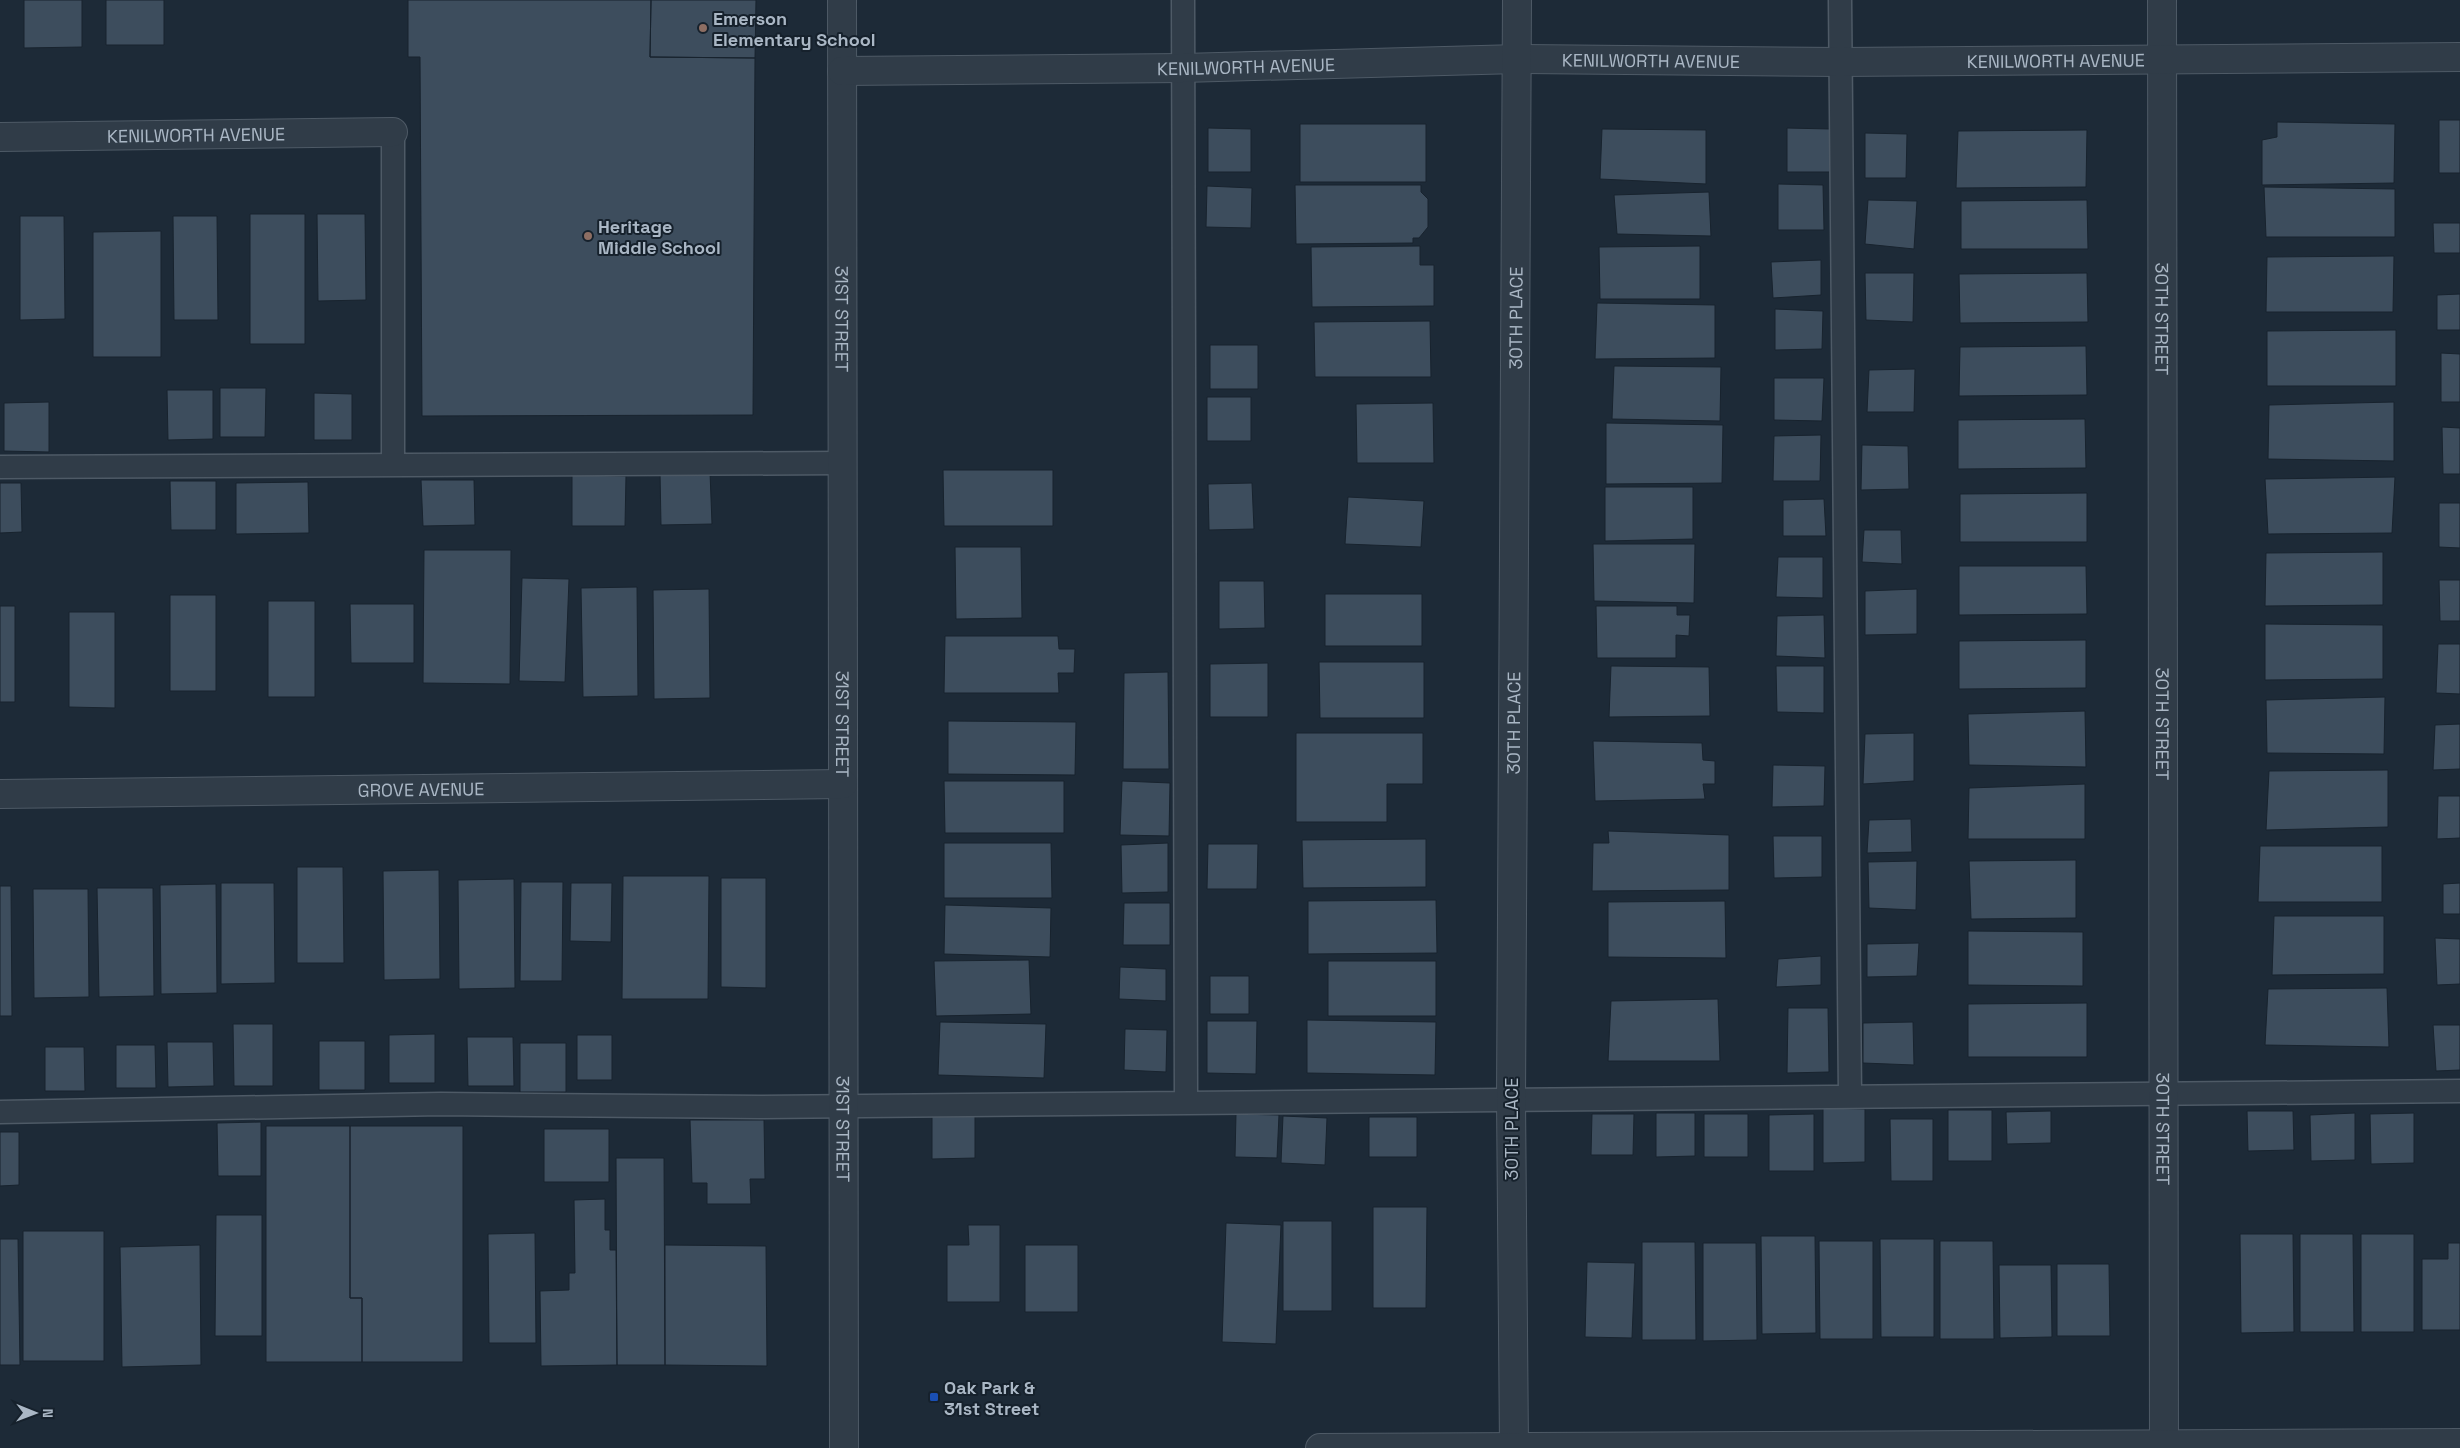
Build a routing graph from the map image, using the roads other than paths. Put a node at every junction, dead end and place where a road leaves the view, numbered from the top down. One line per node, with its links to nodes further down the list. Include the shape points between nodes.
1 (842, 0): 11 (street, 31ST STREET)
2 (1183, 0): 10 (lane)
3 (1517, 0): 7 (street, 30TH PLACE)
4 (1840, 0): 9 (lane)
5 (2162, 0): 8 (street, 30TH STREET)
6 (2460, 57): 8 (street, KENILWORTH AVENUE)
7 (1518, 59): 9 (street, KENILWORTH AVENUE); 10 (street, KENILWORTH AVENUE); 22 (street, 30TH PLACE)
8 (2162, 60): 9 (street, KENILWORTH AVENUE); 20 (street, 30TH STREET)
9 (1840, 62): 21 (lane)
10 (1183, 68): 11 (street, KENILWORTH AVENUE); 23 (lane)
11 (842, 71): 14 (street, 31ST STREET)
12 (393, 132): 13 (street, KENILWORTH AVENUE); 15 (lane)
13 (0, 137)
14 (842, 463): 15 (lane); 17 (street, 31ST STREET)
15 (393, 464): 16 (lane)
16 (0, 467)
17 (843, 784): 18 (street, GROVE AVENUE); 24 (street, 31ST STREET)
18 (0, 794)
19 (2460, 1091): 20 (lane)
20 (2163, 1093): 21 (lane); 27 (street, 30TH STREET)
21 (1850, 1096): 22 (lane)
22 (1511, 1099): 23 (lane); 28 (street, 30TH PLACE)
23 (1186, 1101): 24 (lane)
24 (844, 1104): 25 (lane, via 760,1107 441,1104); 29 (street, 31ST STREET)
25 (0, 1112)
26 (2460, 1443): 27 (street)
27 (2164, 1446): 28 (street)
28 (1514, 1447): 30 (street)
29 (844, 1448)
30 (1320, 1448)

